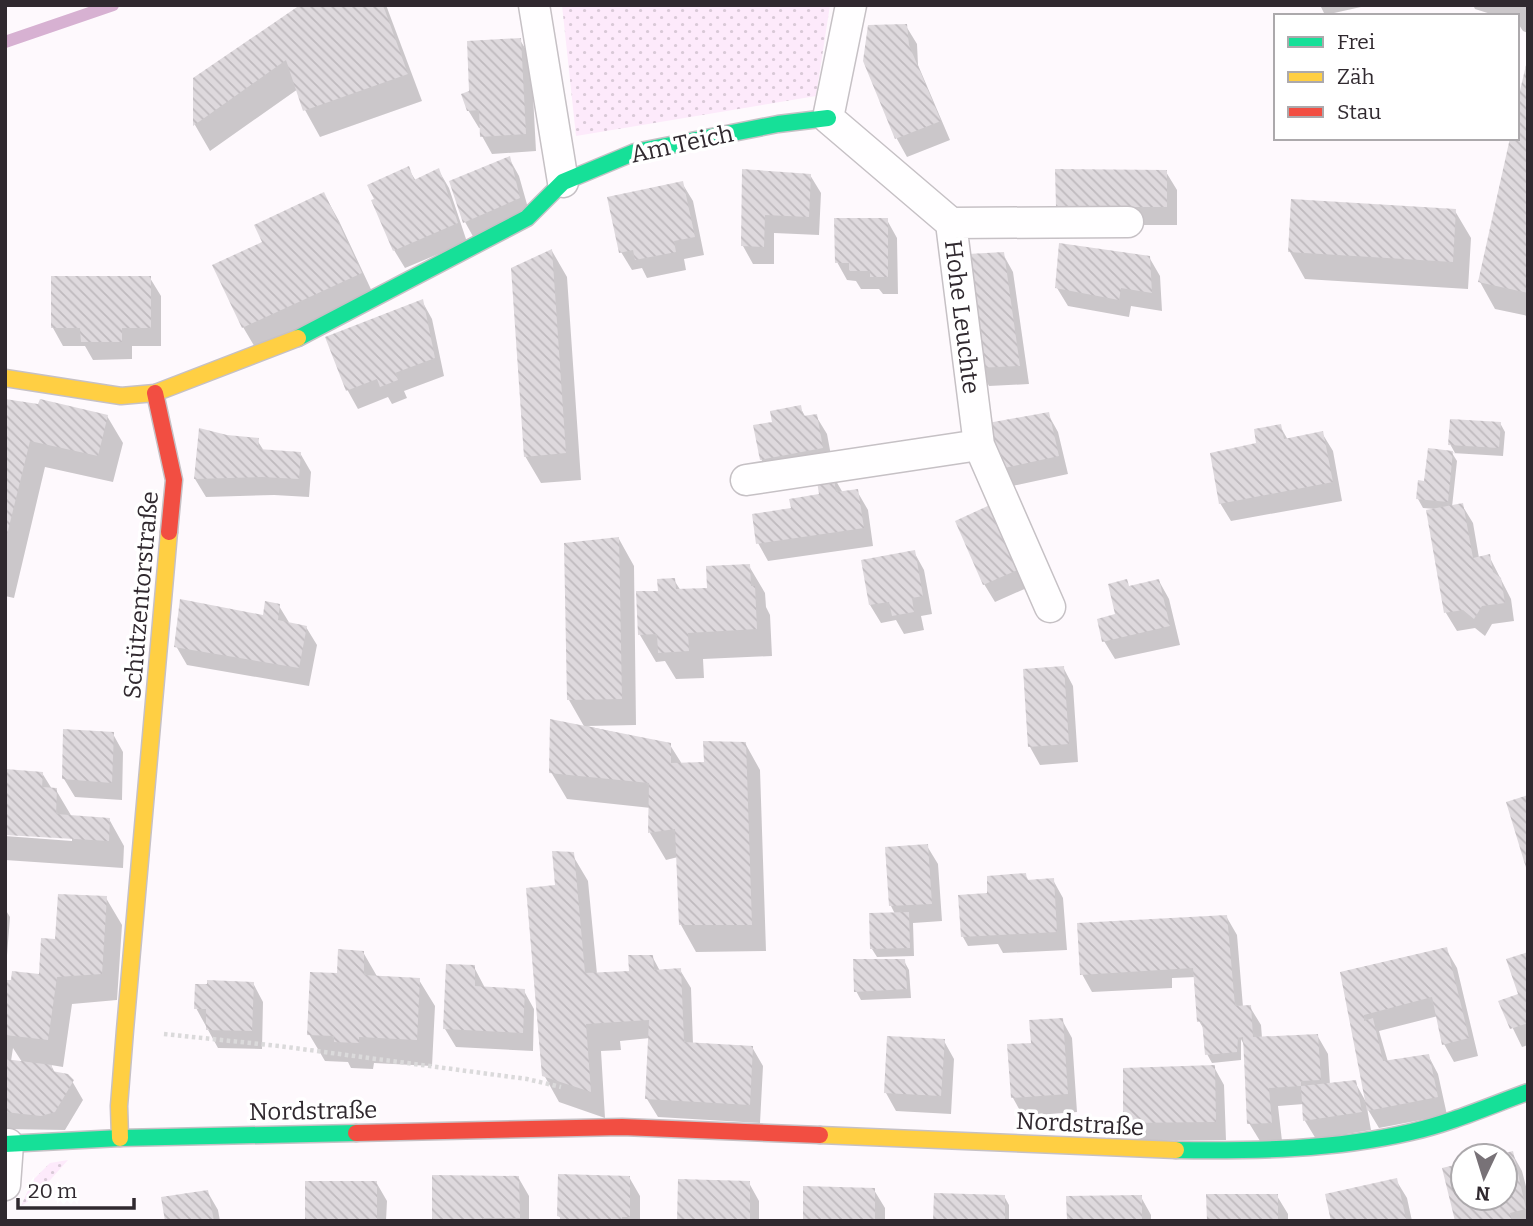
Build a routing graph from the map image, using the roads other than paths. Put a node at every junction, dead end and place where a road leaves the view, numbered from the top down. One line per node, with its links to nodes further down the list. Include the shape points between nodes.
1 (534, 5): 4 (street)
2 (850, 5): 3 (street)
3 (828, 118): 4 (street, Am Teich, via 635,152); 6 (street, Hohe Leuchte)
4 (563, 182): 8 (street, via 527,218 308,332)
5 (1128, 222): 6 (street)
6 (951, 223): 9 (street, Hohe Leuchte)
7 (5, 378): 8 (street, via 121,396)
8 (155, 393): 13 (street, Schützentorstraße, via 174,480 125,1030)
9 (979, 445): 10 (street); 11 (street, Hohe Leuchte)
10 (746, 480)
11 (1050, 607)
12 (1528, 1092): 13 (street, Nordstraße, via 1413,1132 1323,1146 1215,1151 622,1127)
13 (120, 1138): 14 (street, Nordstraße)
14 (7, 1144): 15 (street)
15 (5, 1185)

